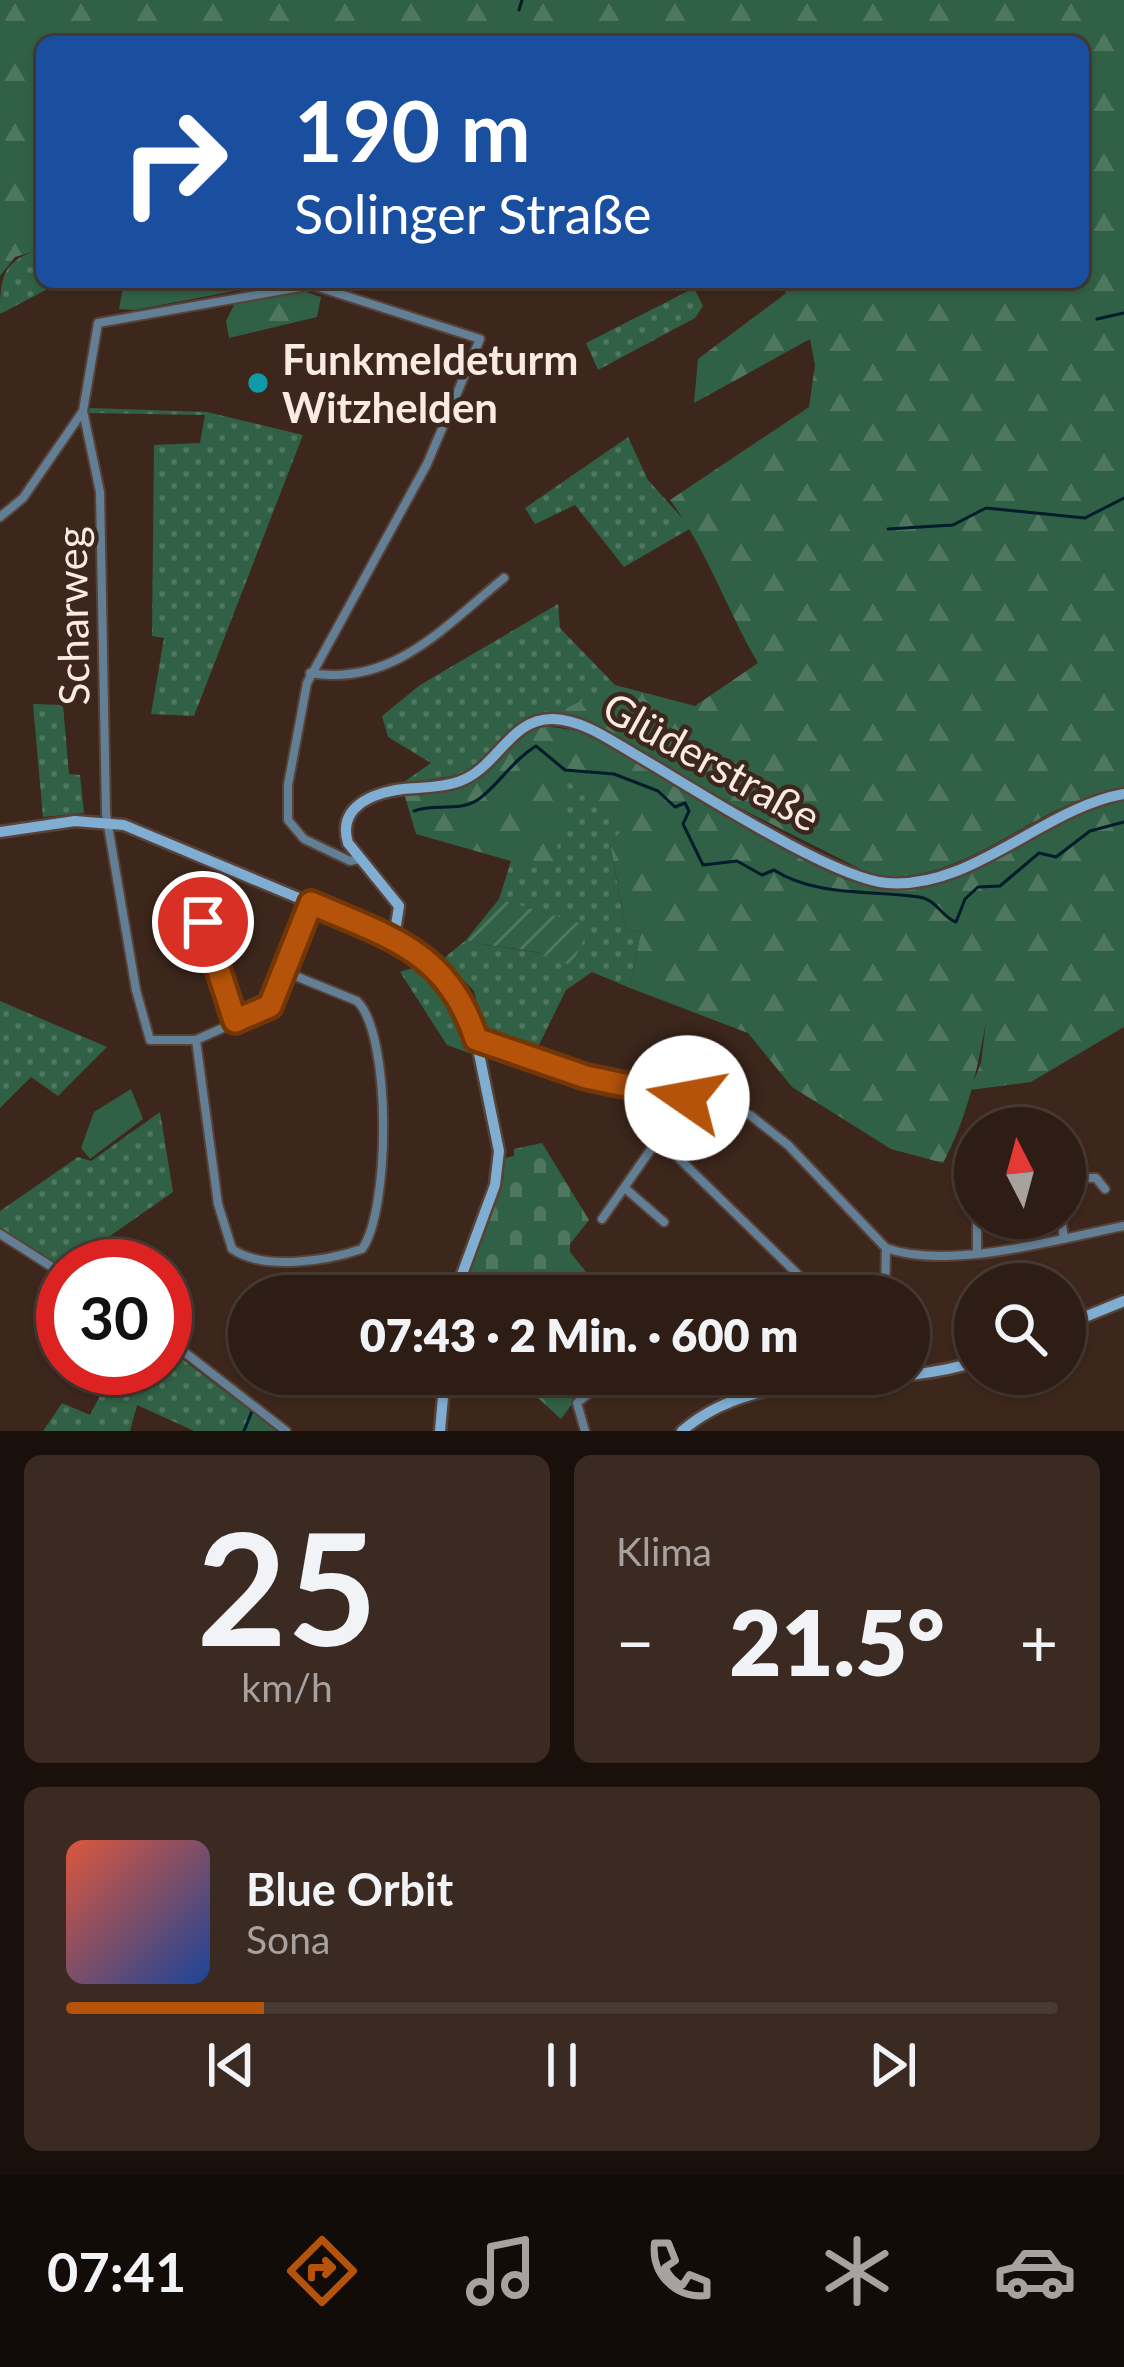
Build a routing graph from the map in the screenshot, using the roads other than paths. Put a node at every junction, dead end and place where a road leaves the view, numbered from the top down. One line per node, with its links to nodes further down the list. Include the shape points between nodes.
1 (290, 288): 3 (street, Scharweg, via 98,323)
2 (324, 288): 6 (street, Scharweg, via 481,339 427,464)
3 (83, 411): 4 (street, Scharweg, via 23,498); 8 (street, Scharweg, via 100,492)
4 (0, 517)
5 (504, 578): 6 (street, via 395,665 349,678)
6 (310, 673): 10 (street, via 288,820 304,839)
7 (1124, 794): 10 (main road, Glüderstraße, via 1076,808 954,868 889,883 832,864 589,728 548,719 521,728 465,779 357,805 345,831)
8 (109, 821): 9 (main road); 12 (main road); 17 (street, Scharweg, via 150,1040)
9 (0, 832)
10 (359, 860): 13 (main road, via 399,906)
11 (202, 883): 15 (street, via 208,949)
12 (311, 903): 13 (main road); 14 (street)
13 (394, 938): 16 (main road, via 444,974)
14 (283, 971): 15 (street, via 270,1006); 17 (street, via 357,1001 376,1039 381,1159 368,1241 348,1254 267,1259 232,1249)
15 (235, 1021): 17 (street)
16 (476, 1039): 18 (street, via 586,1077); 33 (main road, via 498,1169)
17 (196, 1040)
18 (687, 1098): 19 (street); 30 (street, via 763,1122)
19 (658, 1138): 21 (street); 34 (street)
20 (1086, 1178): 22 (street)
21 (626, 1189): 23 (street); 24 (street)
22 (1105, 1190)
23 (602, 1219)
24 (664, 1222)
25 (1124, 1226): 27 (street)
26 (0, 1234): 32 (street)
27 (1086, 1234)
28 (977, 1239): 31 (street)
29 (1064, 1239): 31 (street)
30 (886, 1248): 31 (street); 35 (street)
31 (977, 1251)
32 (36, 1257)
33 (461, 1275)
34 (798, 1275)
35 (885, 1275)
36 (1124, 1301): 37 (main road)
37 (1086, 1316)
38 (192, 1358): 42 (street)
39 (443, 1395): 43 (main road)
40 (587, 1395): 44 (street, via 577,1403)
41 (747, 1395): 45 (main road)
42 (286, 1431)
43 (440, 1431)
44 (585, 1431)
45 (682, 1431)

